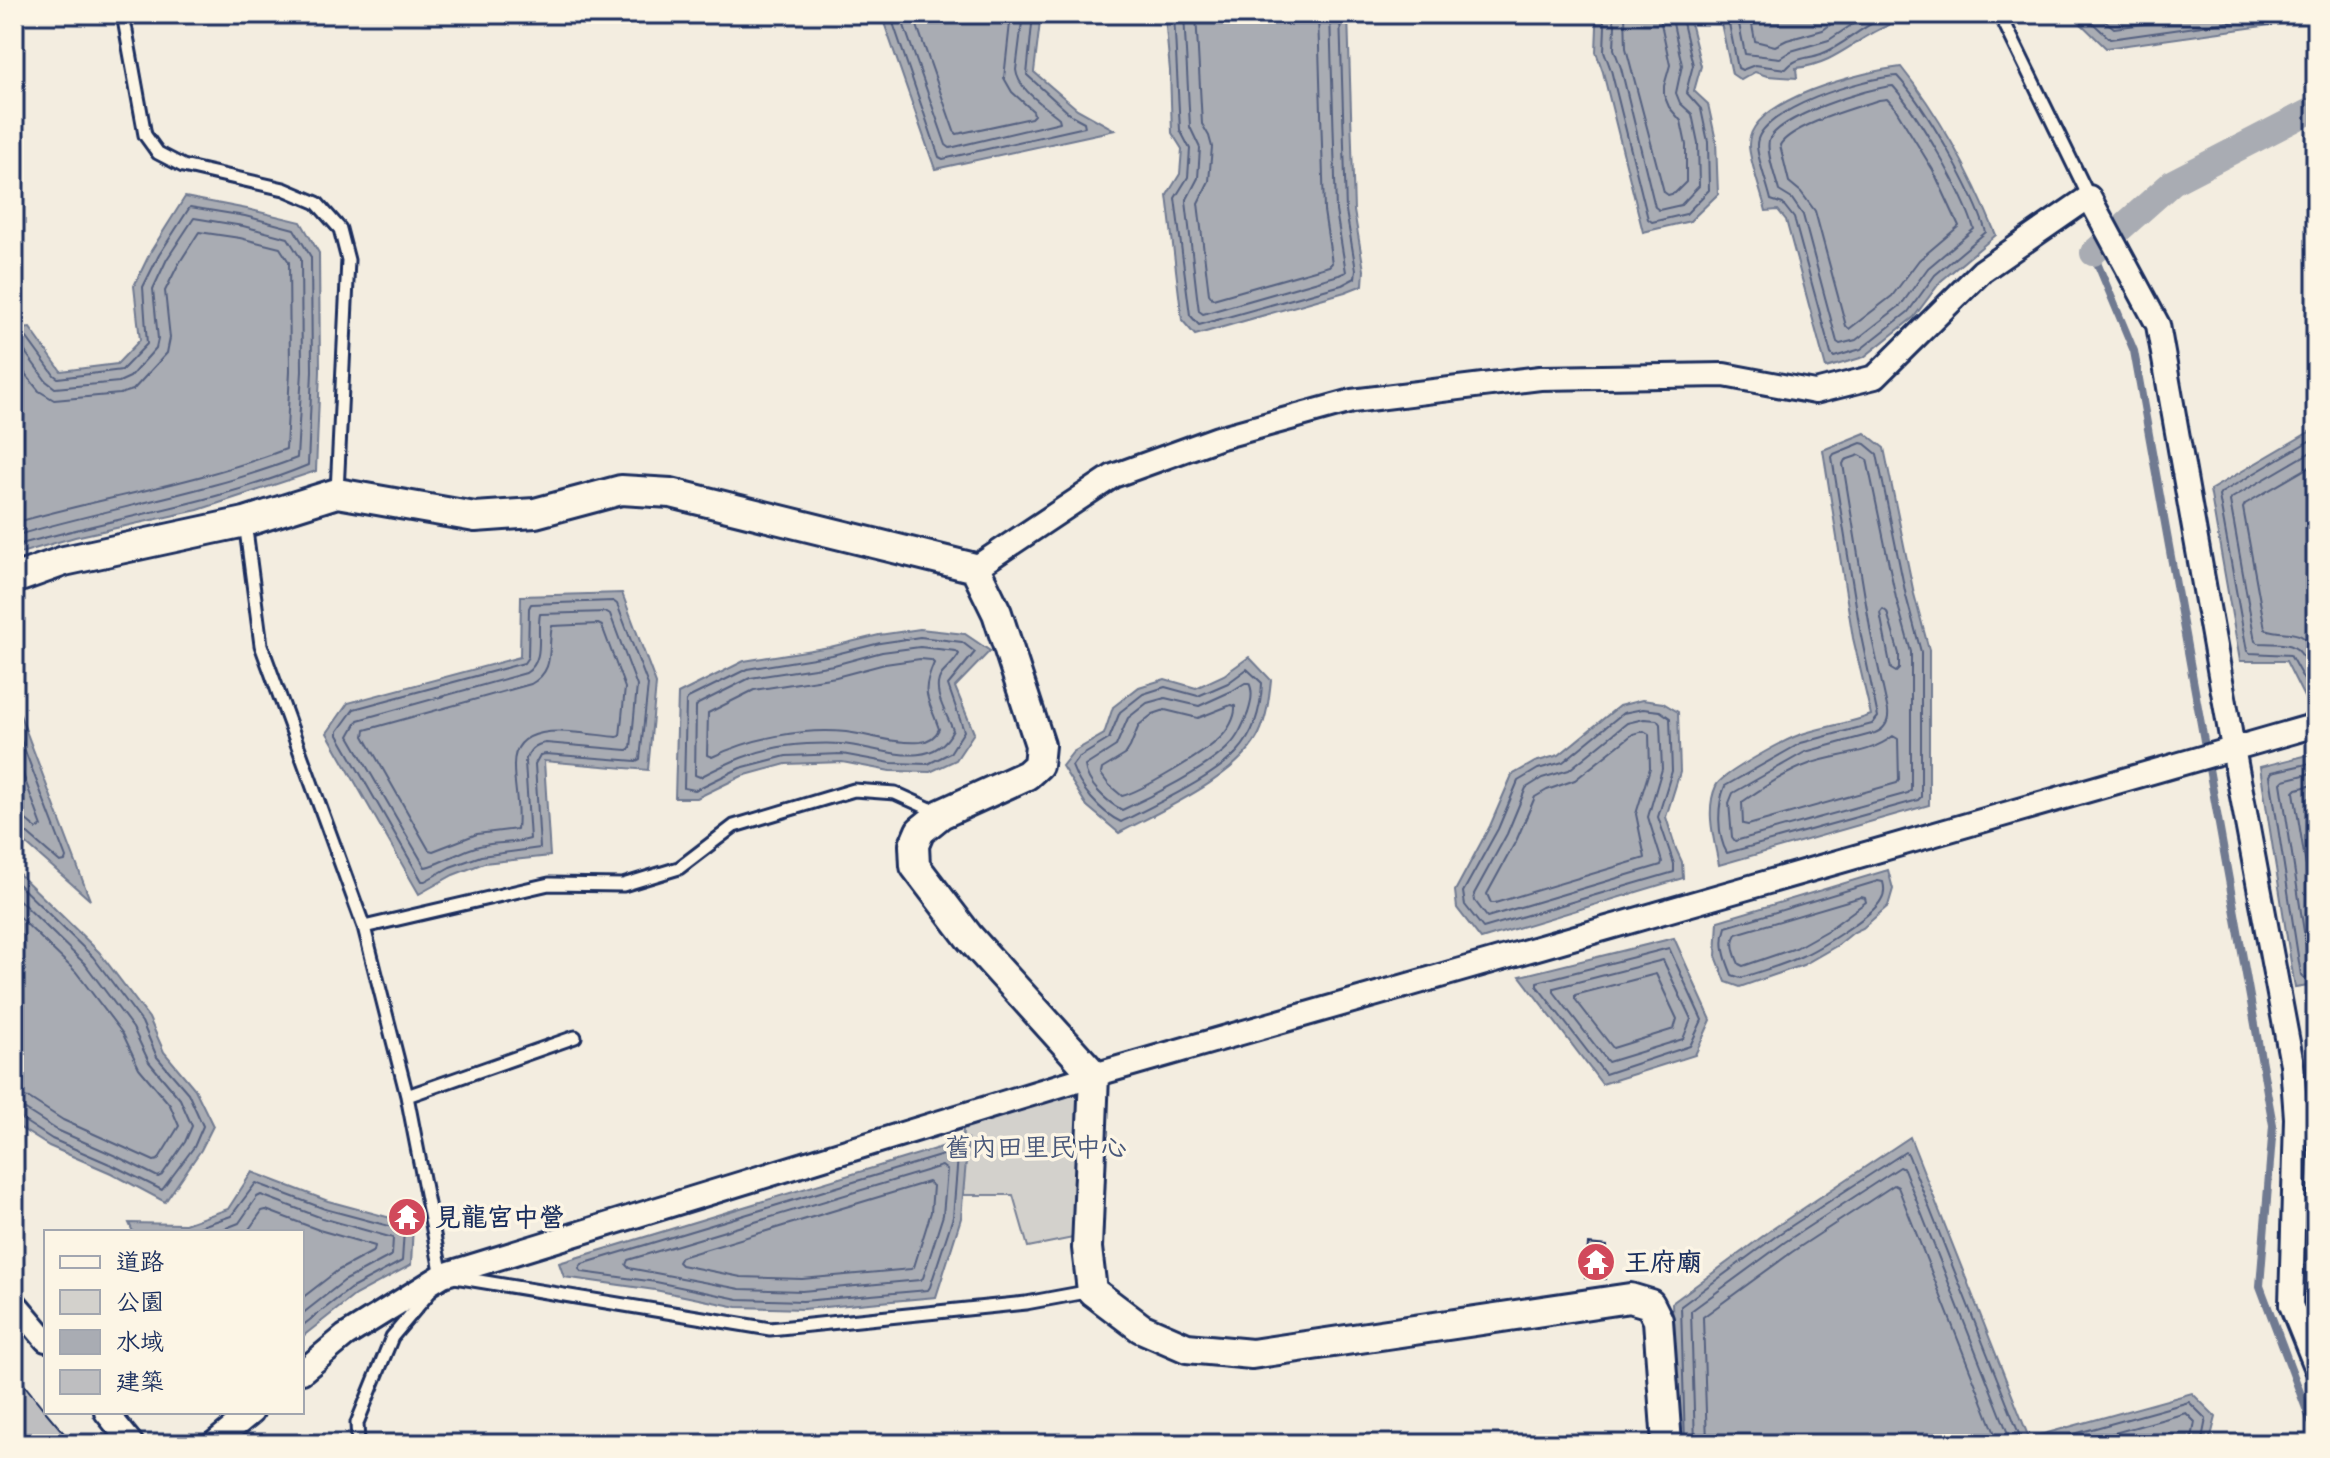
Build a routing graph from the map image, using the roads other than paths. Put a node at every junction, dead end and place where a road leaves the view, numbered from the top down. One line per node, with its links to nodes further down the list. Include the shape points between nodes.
1 (123, 14): 4 (lane, via 145,135 158,153 183,166 284,189 317,203 340,229 348,260)
2 (2000, 14): 3 (lane)
3 (2089, 197): 6 (street, via 1982,271 1875,377 1815,392 1724,375 1540,378 1352,401 1218,438 1113,476); 9 (street, via 2158,325)
4 (337, 493): 5 (street); 6 (street, via 475,517 535,513 621,490 671,493)
5 (245, 522): 7 (street, via 64,561); 11 (lane, via 261,645)
6 (975, 568): 10 (street, via 997,613 1040,745 1038,765)
7 (14, 579)
8 (2316, 725): 9 (street)
9 (2233, 748): 13 (street); 19 (street, via 2292,1064 2296,1118 2291,1305)
10 (941, 814): 11 (lane, via 895,793 854,790 734,826 679,868 623,885 549,884); 13 (street, via 920,831 915,866 969,937)
11 (364, 927): 14 (lane)
12 (575, 1037): 14 (lane)
13 (1094, 1075): 15 (street); 16 (street, via 1087,1248)
14 (407, 1096): 15 (lane)
15 (443, 1275): 16 (lane, via 770,1329 1026,1303); 20 (street, via 345,1336); 25 (lane, via 392,1337 357,1423)
16 (1092, 1291): 26 (street, via 1141,1328 1187,1348 1252,1354 1630,1298 1650,1304 1658,1320)
17 (14, 1302): 18 (street)
18 (44, 1338)
19 (2316, 1367)
20 (304, 1370)
21 (108, 1414): 23 (street)
22 (250, 1414): 24 (street)
23 (132, 1444)
24 (213, 1444)
25 (358, 1444)
26 (1667, 1444)

